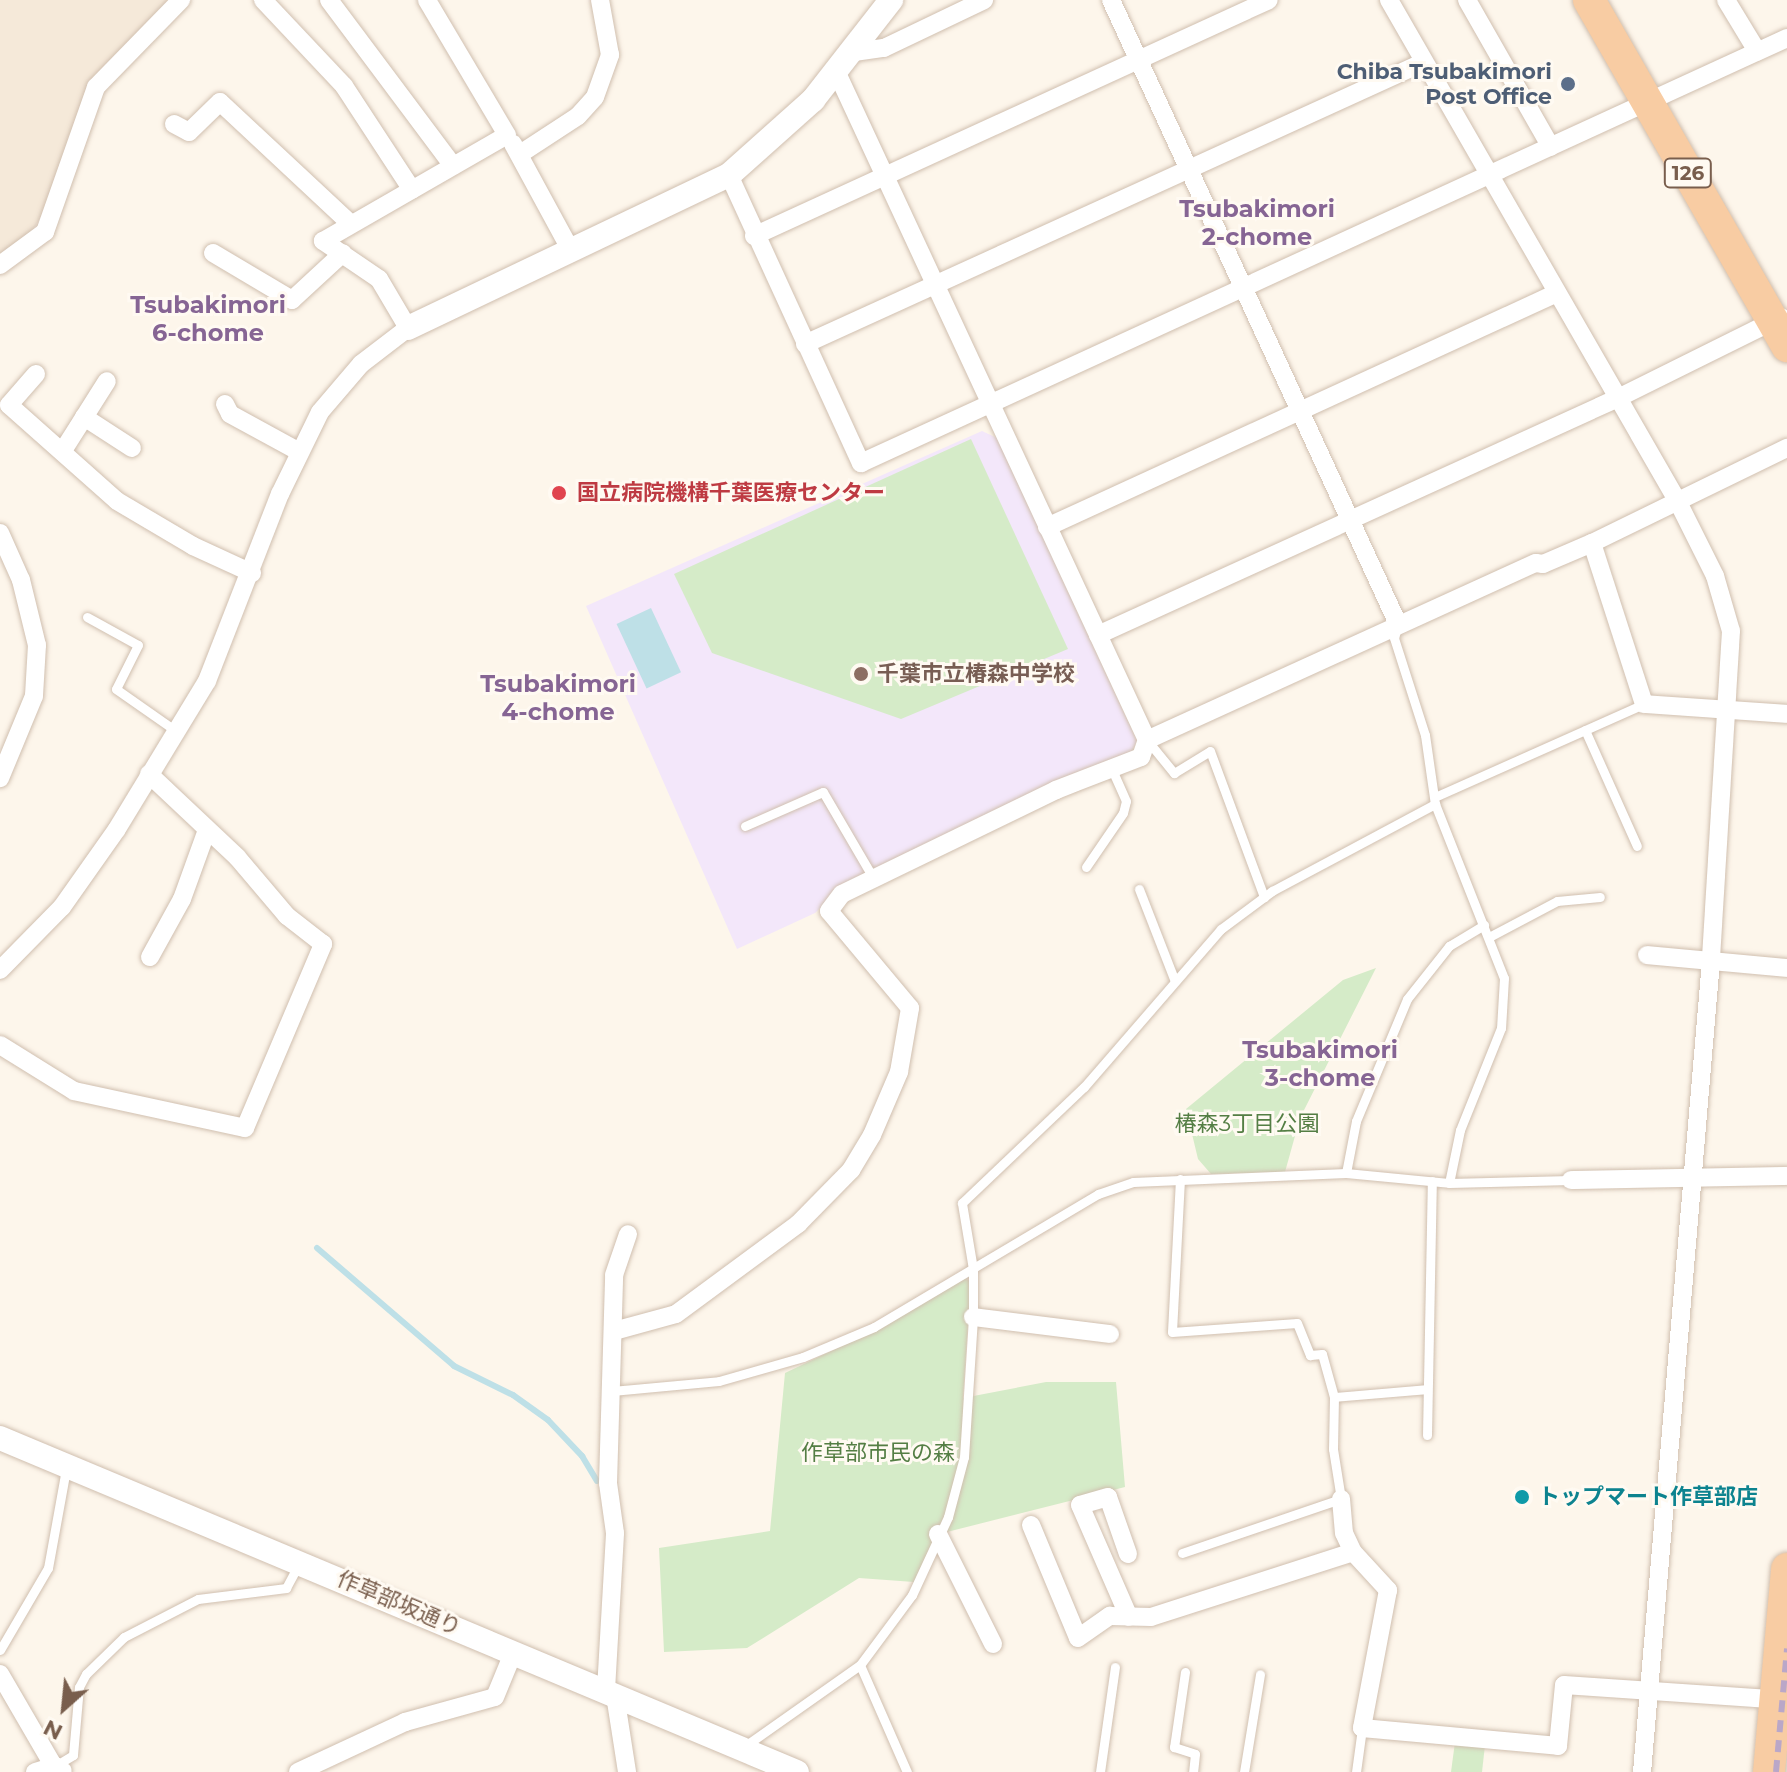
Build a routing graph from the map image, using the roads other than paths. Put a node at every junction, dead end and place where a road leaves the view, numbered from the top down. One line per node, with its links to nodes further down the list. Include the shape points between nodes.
1 (181, 0): 37 (street, via 96,87 45,232)
2 (263, 0): 31 (street, via 344,86)
3 (329, 0): 26 (street)
4 (427, 0): 23 (street)
5 (600, 0): 25 (street, via 610,55 595,97 578,116)
6 (891, 0): 17 (street)
7 (984, 0): 17 (street, via 884,48)
8 (1111, 0): 18 (street)
9 (1269, 0): 18 (street)
10 (1389, 0): 19 (street)
11 (1467, 0): 24 (street)
12 (1589, 0): 21 (highway, 126)
13 (1610, 0): 21 (highway, 126)
14 (1726, 0): 16 (street)
15 (1787, 38): 16 (street)
16 (1757, 51): 21 (street)
17 (854, 52): 20 (street)
18 (1138, 60): 27 (street); 29 (street)
19 (1424, 62): 27 (street); 30 (street)
20 (837, 73): 28 (street); 29 (street)
21 (1656, 96): 24 (street); 41 (highway, 126)
22 (174, 124): 32 (street, via 189,132 220,102)
23 (507, 135): 25 (street); 26 (street)
24 (1551, 147): 30 (street)
25 (520, 154): 34 (street)
26 (453, 166): 31 (street)
27 (1188, 171): 38 (street); 39 (street)
28 (729, 175): 33 (street); 34 (street)
29 (882, 176): 33 (street); 38 (street)
30 (1491, 177): 39 (street); 40 (street)
31 (412, 190): 32 (street)
32 (351, 224): 36 (street, via 323,241)
33 (754, 236): 43 (street)
34 (570, 249): 42 (street)
35 (213, 253): 36 (street, via 292,300)
36 (343, 253): 42 (street, via 379,279)
37 (0, 265)
38 (933, 285): 43 (street); 48 (street)
39 (1243, 291): 48 (street); 49 (street)
40 (1557, 293): 46 (street); 49 (street)
41 (1784, 322): 46 (street)
42 (408, 328): 54 (street, via 338,388)
43 (805, 344): 48 (street, via 861,463)
44 (36, 374): 53 (street, via 9,405)
45 (107, 381): 50 (street)
46 (1618, 398): 55 (street); 56 (street)
47 (225, 404): 54 (street, via 230,414)
48 (989, 404): 57 (street)
49 (1300, 412): 56 (street); 57 (street)
50 (84, 417): 51 (street); 53 (street)
51 (132, 448)
52 (1787, 448): 55 (street)
53 (64, 449): 60 (street, via 117,501)
54 (298, 451): 60 (street)
55 (1678, 502): 59 (street); 65 (street, via 1715,576 1731,631)
56 (1350, 521): 62 (street); 63 (street)
57 (1047, 527): 63 (street)
58 (0, 533): 72 (street, via 21,580 37,645 34,696)
59 (1592, 543): 62 (street); 64 (street)
60 (252, 573): 68 (street, via 228,638)
61 (87, 617): 68 (lane, via 138,645 116,689)
62 (1398, 624): 69 (street); 73 (lane, via 1394,638 1425,735)
63 (1098, 635): 69 (street)
64 (1644, 704): 65 (street); 67 (lane)
65 (1728, 710): 66 (street); 86 (street)
66 (1787, 714)
67 (1585, 730): 73 (lane); 76 (lane)
68 (176, 731): 71 (street)
69 (1147, 740): 70 (street, via 1141,757); 80 (lane, via 1174,773 1210,751)
70 (1111, 768): 77 (lane, via 1126,801 1123,813); 78 (street)
71 (149, 774): 75 (street); 88 (street, via 62,907)
72 (0, 778)
73 (1436, 800): 80 (lane); 82 (lane)
74 (745, 826): 78 (lane, via 823,792)
75 (207, 830): 85 (street, via 182,899); 90 (street, via 287,916 323,944 245,1128 74,1091)
76 (1637, 846)
77 (1086, 867)
78 (872, 876): 101 (street, via 842,894 829,911 910,1008 899,1072 872,1135 851,1170 798,1224 676,1314)
79 (1139, 889): 89 (lane)
80 (1264, 897): 89 (lane, via 1221,929)
81 (1600, 897): 83 (lane, via 1557,901)
82 (1484, 925): 83 (lane); 91 (lane, via 1449,946 1407,999 1356,1121)
83 (1489, 937): 97 (lane, via 1504,978 1501,1028 1460,1130)
84 (1647, 955): 86 (street)
85 (150, 957)
86 (1711, 961): 87 (street); 93 (street)
87 (1787, 968)
88 (0, 970)
89 (1174, 979): 99 (lane, via 1084,1087 962,1203)
90 (0, 1045)
91 (1346, 1173): 94 (lane); 96 (lane)
92 (1787, 1176): 93 (street)
93 (1692, 1178): 95 (street); 126 (street)
94 (1180, 1179): 99 (lane, via 1133,1182 1098,1194); 105 (lane, via 1172,1332 1297,1323 1310,1355 1322,1354)
95 (1571, 1180): 97 (lane)
96 (1432, 1181): 97 (lane); 103 (lane)
97 (1449, 1183)
98 (628, 1234): 101 (street, via 614,1275)
99 (973, 1269): 100 (lane); 104 (lane, via 874,1327 775,1367 686,1387)
100 (973, 1317): 102 (street); 111 (lane, via 964,1457)
101 (614, 1331): 104 (street)
102 (1110, 1334)
103 (1427, 1389): 105 (lane); 106 (lane)
104 (612, 1391): 127 (street)
105 (1334, 1397): 109 (lane, via 1333,1449)
106 (1427, 1435)
107 (0, 1438): 108 (street, 作草部坂通り)
108 (67, 1465): 115 (street, 作草部坂通り); 119 (lane, via 48,1568)
109 (1341, 1499): 112 (street, via 1344,1533); 113 (lane)
110 (1031, 1525): 117 (street, via 1078,1638 1110,1616)
111 (938, 1534): 118 (street); 121 (lane, via 912,1595)
112 (1353, 1552): 117 (street, via 1151,1617); 129 (street, via 1388,1590)
113 (1182, 1553)
114 (1128, 1554): 117 (street, via 1108,1497 1080,1505)
115 (300, 1562): 120 (street, 作草部坂通り); 131 (lane, via 286,1588 198,1599 124,1637 86,1674 78,1697 73,1755)
116 (1787, 1569): 128 (highway)
117 (1129, 1617)
118 (993, 1644)
119 (0, 1650)
120 (514, 1651): 127 (street, 作草部坂通り); 133 (street, via 495,1697 405,1722)
121 (860, 1665): 130 (lane); 136 (lane)
122 (1115, 1667): 137 (lane)
123 (1185, 1672): 138 (lane, via 1174,1747 1195,1754)
124 (0, 1674): 131 (street)
125 (1260, 1674): 139 (lane)
126 (1650, 1690): 128 (street); 129 (street, via 1564,1685 1558,1746); 141 (street)
127 (610, 1692): 130 (street, 作草部坂通り); 134 (street)
128 (1781, 1700): 142 (highway)
129 (1362, 1728): 140 (lane)
130 (741, 1748): 135 (street, 作草部坂通り)
131 (59, 1770): 132 (street)
132 (35, 1772)
133 (298, 1772)
134 (627, 1772)
135 (797, 1772)
136 (907, 1772)
137 (1100, 1772)
138 (1193, 1772)
139 (1244, 1772)
140 (1356, 1772)
141 (1642, 1772)
142 (1769, 1772)

